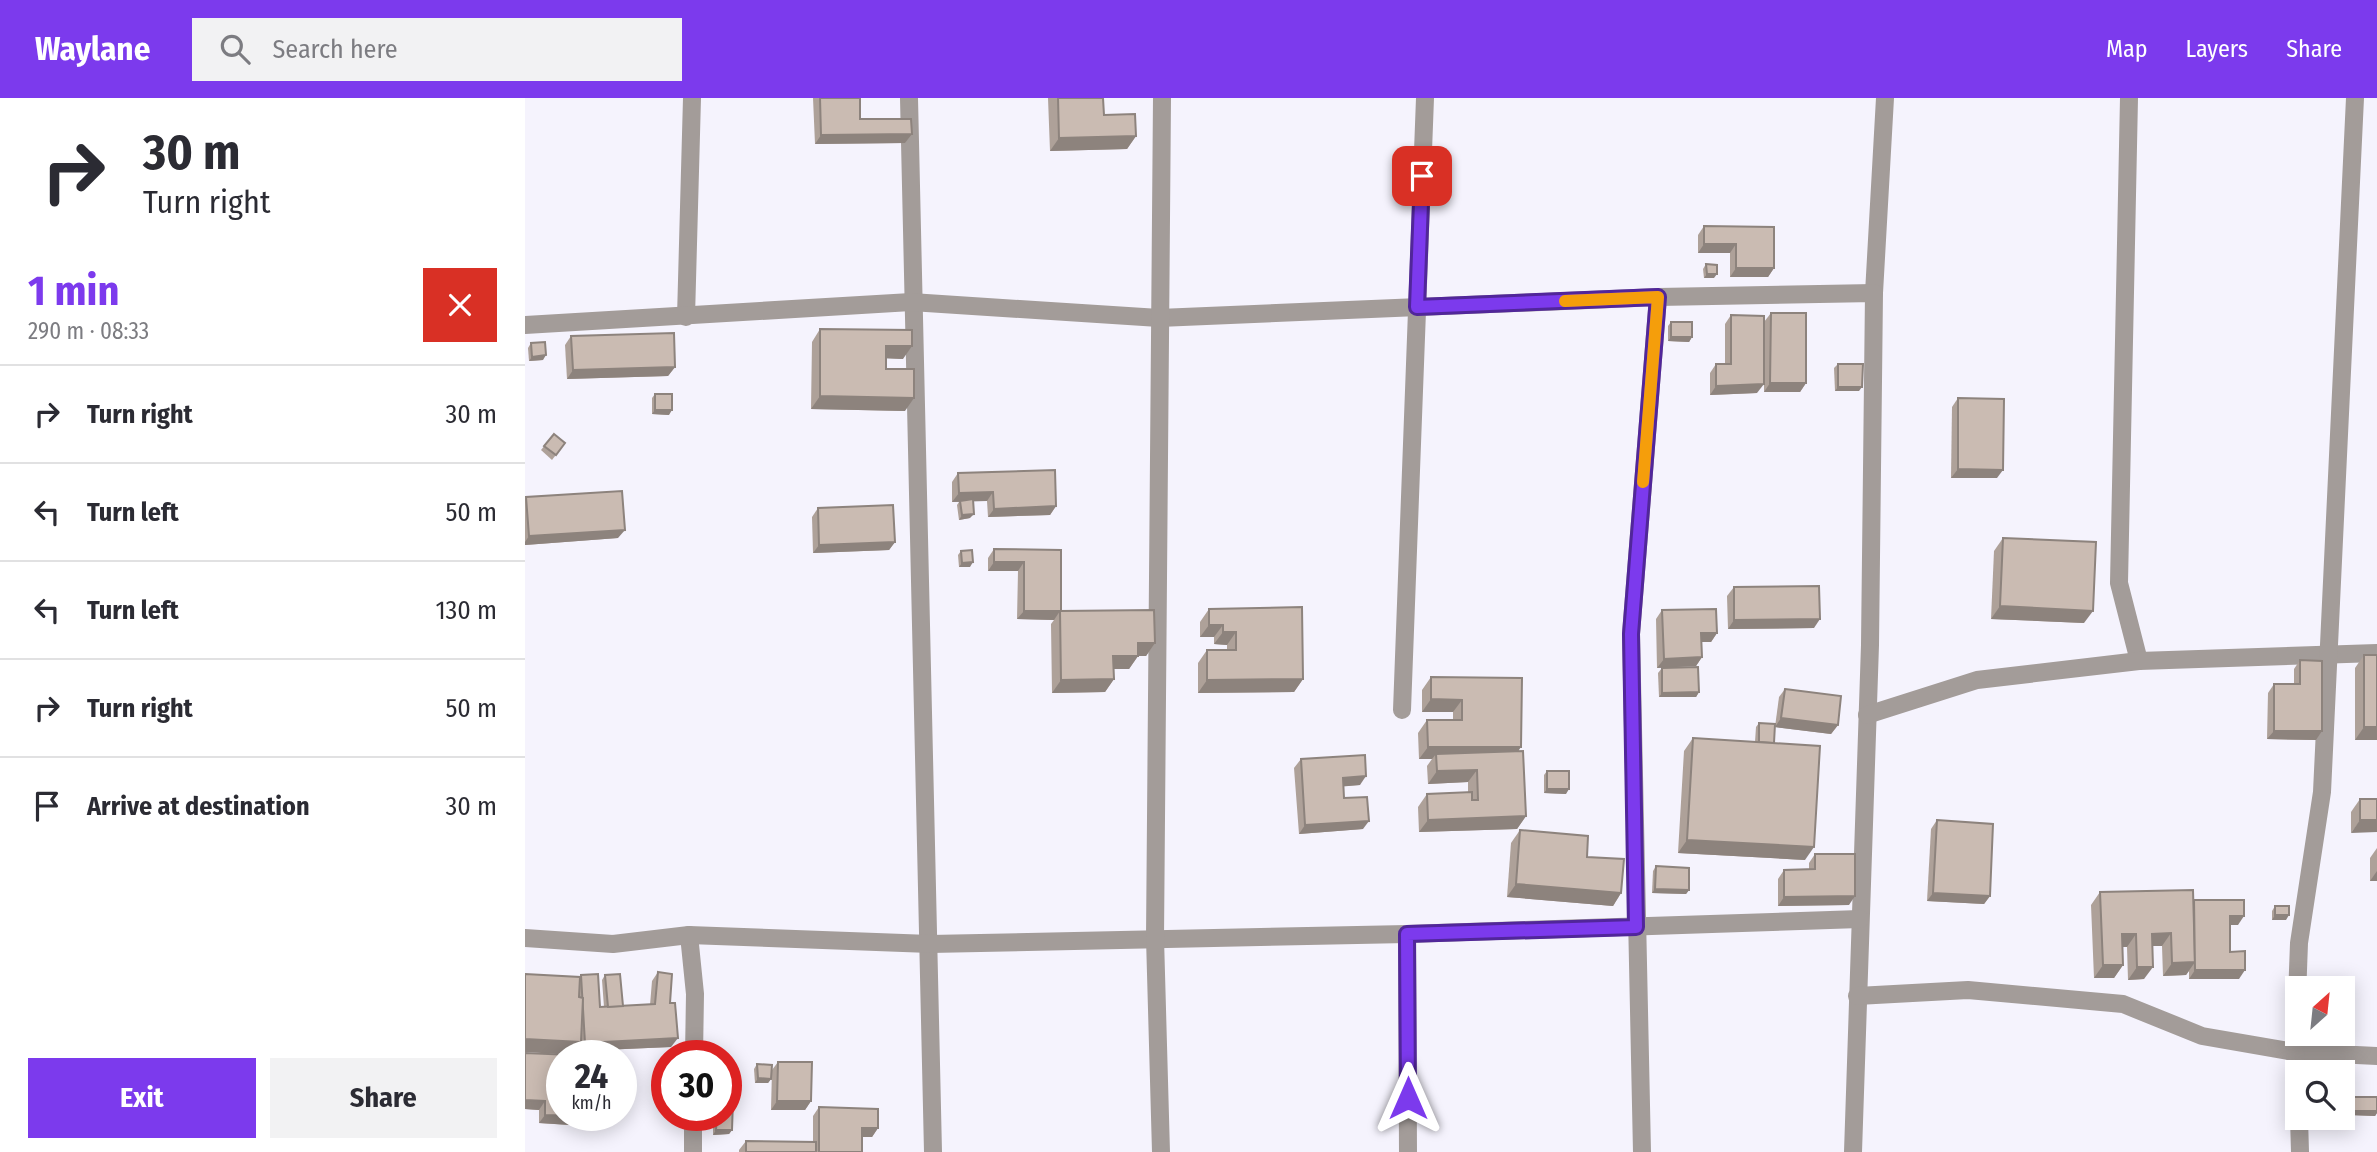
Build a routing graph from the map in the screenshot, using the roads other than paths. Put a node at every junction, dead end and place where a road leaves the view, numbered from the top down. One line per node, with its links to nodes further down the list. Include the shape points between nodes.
1 (692, 98): 12 (street)
2 (909, 98): 10 (street)
3 (1163, 98): 13 (street)
4 (1425, 98): 11 (street)
5 (1885, 98): 8 (street)
6 (2129, 98): 17 (street, via 2119,583)
7 (2355, 98): 16 (street)
8 (1874, 293): 9 (street); 19 (street)
9 (1658, 297): 11 (street); 21 (street, via 1631,634)
10 (911, 302): 12 (street); 13 (street); 26 (street)
11 (1417, 307): 13 (street); 18 (street)
12 (686, 317): 14 (street)
13 (1159, 318): 24 (street)
14 (525, 325)
15 (2377, 653): 16 (street)
16 (2331, 654): 17 (street); 29 (street, via 2322,792 2299,943)
17 (2139, 662): 19 (street, via 1977,680)
18 (1402, 710)
19 (1867, 715): 20 (street)
20 (1860, 919): 21 (street); 27 (street)
21 (1636, 927): 22 (street); 38 (street)
22 (1407, 934): 24 (street); 37 (street)
23 (689, 935): 25 (street, via 613,944); 26 (street); 28 (street)
24 (1155, 938): 26 (street); 36 (street)
25 (525, 939)
26 (930, 944): 35 (street)
27 (1857, 996): 29 (street, via 1968,990 2123,1004 2202,1036); 39 (street)
28 (694, 1040)
29 (2295, 1052): 30 (street); 31 (street)
30 (2377, 1056)
31 (2296, 1060)
32 (2300, 1130): 40 (street)
33 (693, 1131): 34 (street)
34 (693, 1152)
35 (933, 1152)
36 (1161, 1152)
37 (1408, 1152)
38 (1642, 1152)
39 (1853, 1152)
40 (2301, 1152)

